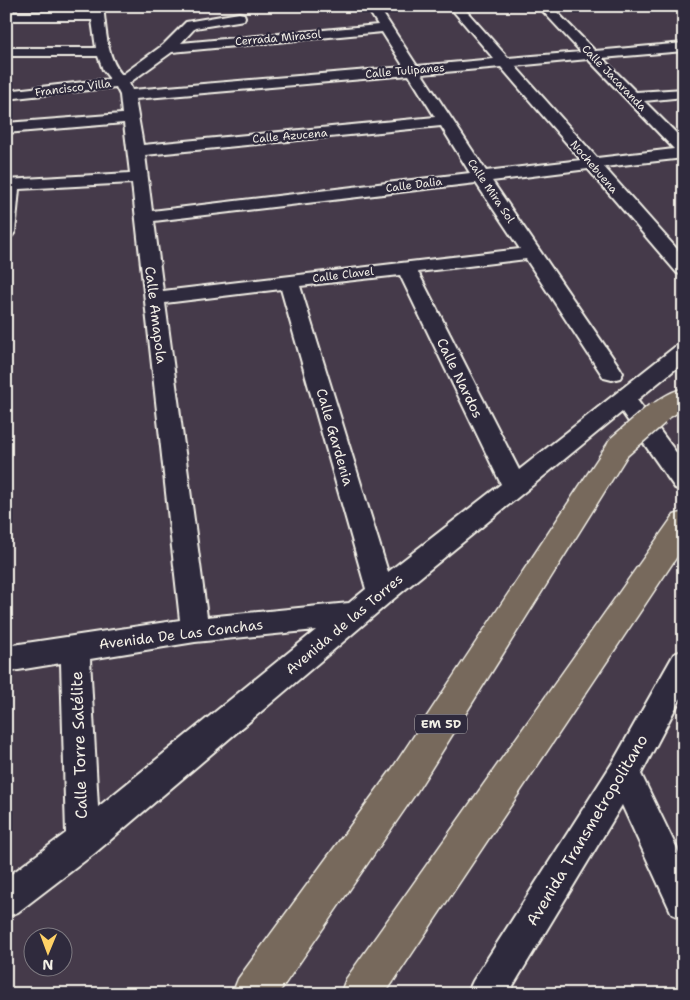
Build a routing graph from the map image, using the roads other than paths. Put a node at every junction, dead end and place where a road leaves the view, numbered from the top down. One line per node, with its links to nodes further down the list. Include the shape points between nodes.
1 (372, 6): 9 (street, Calle Mira Sol)
2 (455, 6): 15 (street, Nochebuena)
3 (544, 6): 14 (street, Calle Jacaranda)
4 (618, 6): 5 (street)
5 (636, 6)
6 (98, 11): 7 (street); 13 (street, Calle Amapola)
7 (6, 16)
8 (239, 17): 11 (street, Francisco Villa, via 191,25)
9 (387, 28): 11 (street, Cerrada Mirasol); 16 (street, Calle Mira Sol)
10 (684, 47): 14 (street, Calle Tulipanes)
11 (168, 48): 17 (street, Francisco Villa)
12 (6, 52): 13 (street)
13 (103, 52): 17 (street, Calle Amapola, via 110,70)
14 (592, 55): 15 (street, Calle Tulipanes); 20 (street, Calle Jacaranda)
15 (506, 62): 16 (street, Calle Tulipanes); 26 (street, Nochebuena)
16 (413, 70): 17 (street, Calle Tulipanes); 22 (street, Calle Mira Sol)
17 (124, 89): 19 (street, Francisco Villa); 21 (street, Calle Amapola)
18 (684, 92): 20 (street)
19 (6, 96)
20 (634, 97): 25 (street, Calle Jacaranda)
21 (130, 118): 23 (street); 24 (street, Calle Amapola)
22 (445, 121): 24 (street, Calle Azucena); 27 (street, Calle Mira Sol)
23 (6, 128)
24 (136, 151): 28 (street, Calle Amapola)
25 (684, 152): 26 (street, Calle Dalia)
26 (591, 164): 27 (street, Calle Dalia); 34 (street, Nochebuena)
27 (481, 177): 30 (street, Calle Dalia); 32 (street, Calle Mira Sol)
28 (140, 178): 29 (street); 30 (street, Calle Amapola)
29 (8, 185): 31 (street)
30 (144, 217): 36 (street, Calle Amapola)
31 (6, 232)
32 (532, 253): 33 (street, Calle Clavel); 38 (street, Calle Mira Sol)
33 (406, 268): 35 (street, Calle Clavel); 42 (street, Calle Nardos)
34 (684, 269)
35 (289, 282): 36 (street, Calle Clavel); 44 (street, Calle Gardenia)
36 (154, 298): 46 (street, Calle Amapola)
37 (684, 352): 40 (street, Avenida de las Torres)
38 (612, 373)
39 (684, 396): 54 (highway, EM 5D, bridge, via 657,414 619,447 404,781)
40 (625, 400): 41 (street); 42 (street, Avenida de las Torres)
41 (684, 482)
42 (515, 488): 44 (street, Avenida de las Torres)
43 (679, 529): 55 (highway)
44 (381, 593): 45 (street, Avenida de las Torres)
45 (356, 614): 46 (street, Avenida De Las Conchas); 51 (street, Avenida de las Torres)
46 (195, 630): 47 (street, Avenida De Las Conchas)
47 (75, 649): 48 (street, Avenida De Las Conchas); 51 (street, Calle Torre Satélite)
48 (6, 659)
49 (684, 664): 50 (street, Avenida Transmetropolitano)
50 (624, 774): 53 (street); 56 (street, Avenida Transmetropolitano)
51 (82, 842): 52 (street, Avenida de las Torres)
52 (6, 900)
53 (684, 902)
54 (253, 994)
55 (361, 994)
56 (486, 994)

